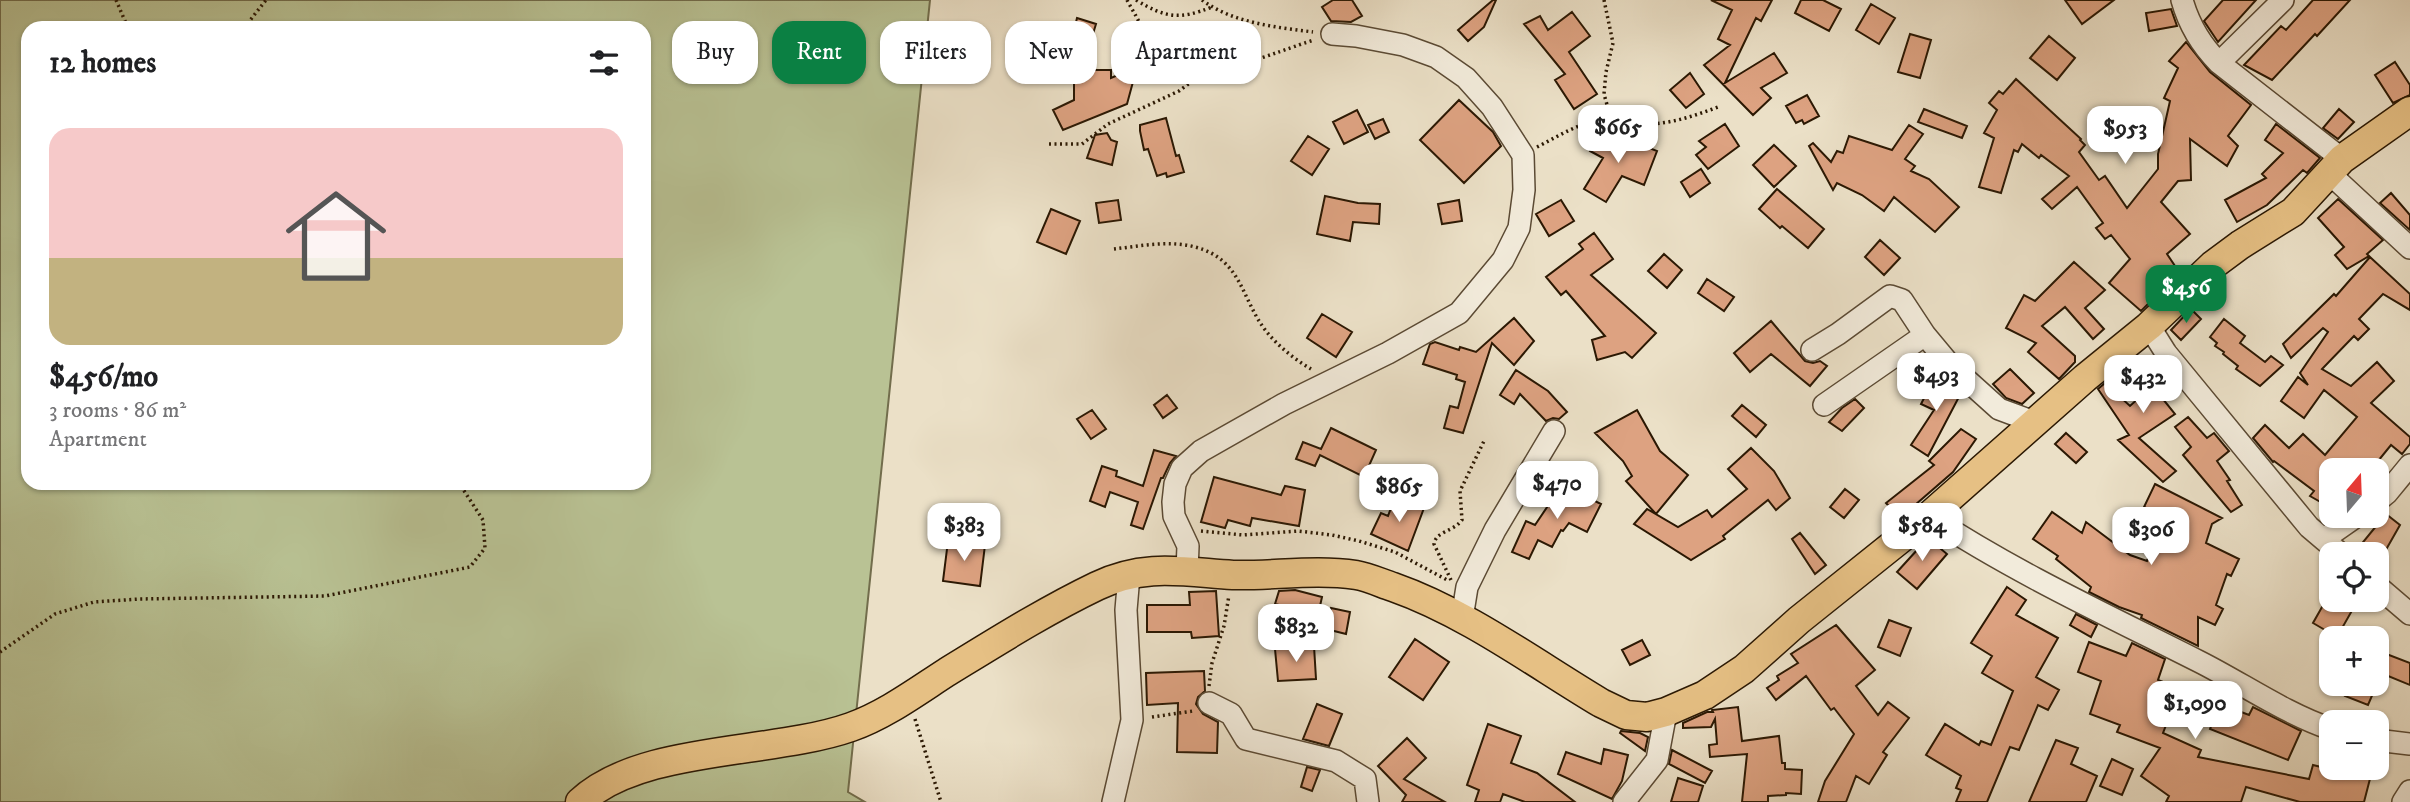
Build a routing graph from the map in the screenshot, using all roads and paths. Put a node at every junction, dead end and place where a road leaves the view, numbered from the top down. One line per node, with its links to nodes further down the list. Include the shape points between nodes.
1 (116, 0): 10 (path)
2 (266, 0): 11 (path)
3 (1126, 0): 12 (path)
4 (1136, 0): 9 (path, via 1170,16)
5 (1202, 0): 9 (path)
6 (1604, 0): 19 (path, via 1613,43 1604,94)
7 (2182, 0): 15 (street, via 2203,48)
8 (2283, 0): 15 (street)
9 (1212, 7): 13 (path, via 1269,26)
10 (125, 21)
11 (250, 21)
12 (1138, 21)
13 (1332, 34): 14 (path); 21 (street, via 1403,45 1436,57 1484,97)
14 (1261, 57)
15 (2219, 63): 22 (street)
16 (1188, 84): 20 (path, via 1108,124 1082,144)
17 (1718, 107): 19 (path, via 1679,121 1644,124)
18 (2410, 111): 22 (main road)
19 (1611, 119): 21 (path, via 1566,131)
20 (1049, 145)
21 (1523, 155): 28 (street, via 1519,228 1481,289 1459,313)
22 (2336, 166): 23 (street); 25 (main road, via 2293,212 2213,265)
23 (2410, 248)
24 (1114, 249): 28 (path, via 1166,244 1212,253 1240,281 1264,329 1305,366)
25 (2149, 326): 30 (main road); 39 (street, via 2219,418)
26 (1925, 335): 27 (street, via 1902,300 1890,296); 29 (street); 30 (street, via 1998,409)
27 (1812, 350)
28 (1331, 381): 37 (street, via 1201,451 1182,468 1173,493)
29 (1824, 405)
30 (2034, 422): 36 (main road)
31 (1554, 430): 44 (street)
32 (1484, 441): 44 (path, via 1460,491 1462,520 1435,538 1434,544)
33 (2410, 465): 35 (street)
34 (464, 490): 48 (path, via 483,520 485,548 470,567 325,596 94,602 55,614)
35 (2389, 491)
36 (1929, 516): 51 (main road, via 1744,669 1705,695); 53 (street, via 2020,572)
37 (1179, 527): 41 (street, via 1188,546); 44 (path, via 1243,535 1298,531 1332,535 1395,552)
38 (2339, 528): 39 (street)
39 (2323, 539): 40 (street)
40 (2327, 542)
41 (1187, 571): 42 (main road); 43 (main road)
42 (1129, 575): 49 (main road, via 1094,587 1011,632); 52 (street, via 1126,610)
43 (1235, 575): 47 (main road, via 1356,575 1420,597); 50 (path, via 1212,663)
44 (1459, 585): 47 (street)
45 (2389, 596): 46 (street)
46 (2410, 614)
47 (1462, 618): 51 (main road, via 1601,704 1637,717)
48 (0, 652)
49 (906, 698): 57 (main road, via 851,727 656,764 611,781); 58 (path)
50 (1209, 704): 52 (path, via 1199,710); 60 (street, via 1231,714 1246,739 1347,766 1365,779)
51 (1666, 712): 61 (street, via 1657,760)
52 (1132, 720): 59 (street)
53 (2319, 724)
54 (2389, 742): 55 (street)
55 (2410, 744)
56 (2410, 791): 62 (street)
57 (580, 802)
58 (941, 802)
59 (1113, 802)
60 (1367, 802)
61 (1624, 802)
62 (2403, 802)

